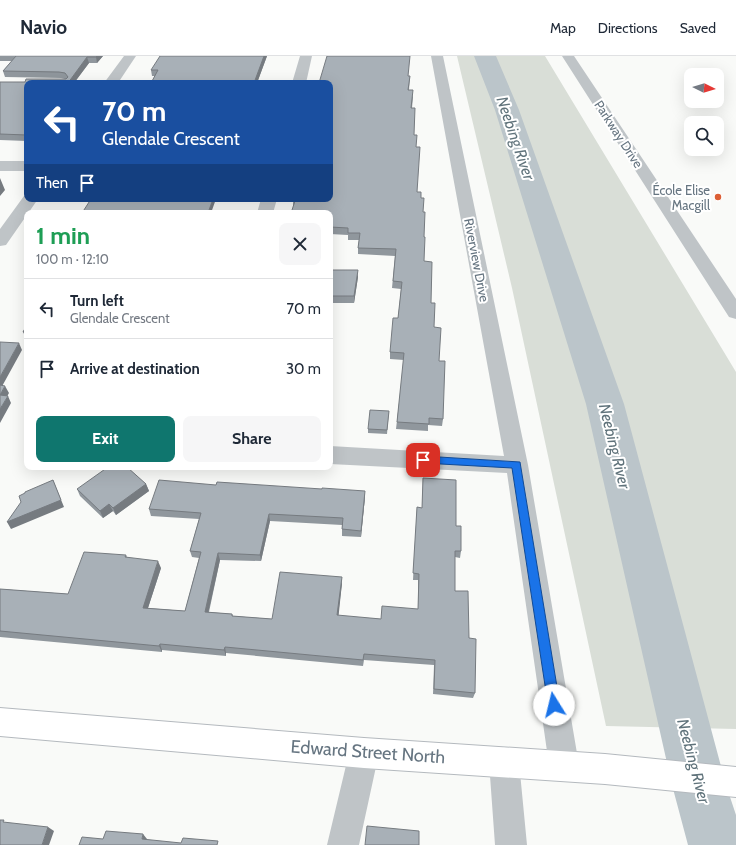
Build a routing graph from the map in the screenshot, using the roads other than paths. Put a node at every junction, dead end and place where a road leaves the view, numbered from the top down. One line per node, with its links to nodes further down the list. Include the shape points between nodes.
1 (130, 56): 5 (street)
2 (306, 56): 6 (street)
3 (437, 56): 13 (street, Riverview Drive)
4 (568, 56): 11 (street, Parkway Drive)
5 (113, 80)
6 (300, 80)
7 (0, 166): 8 (street)
8 (24, 166)
9 (28, 202): 10 (street)
10 (0, 241)
11 (736, 313)
12 (333, 455): 13 (street)
13 (517, 464): 17 (street, Riverview Drive)
14 (0, 722): 15 (main road, Edward Street North)
15 (364, 753): 16 (main road, Edward Street North); 19 (street)
16 (504, 762): 17 (main road, Edward Street North); 20 (street)
17 (564, 765): 18 (main road, Edward Street North)
18 (736, 782)
19 (343, 845)
20 (511, 845)

